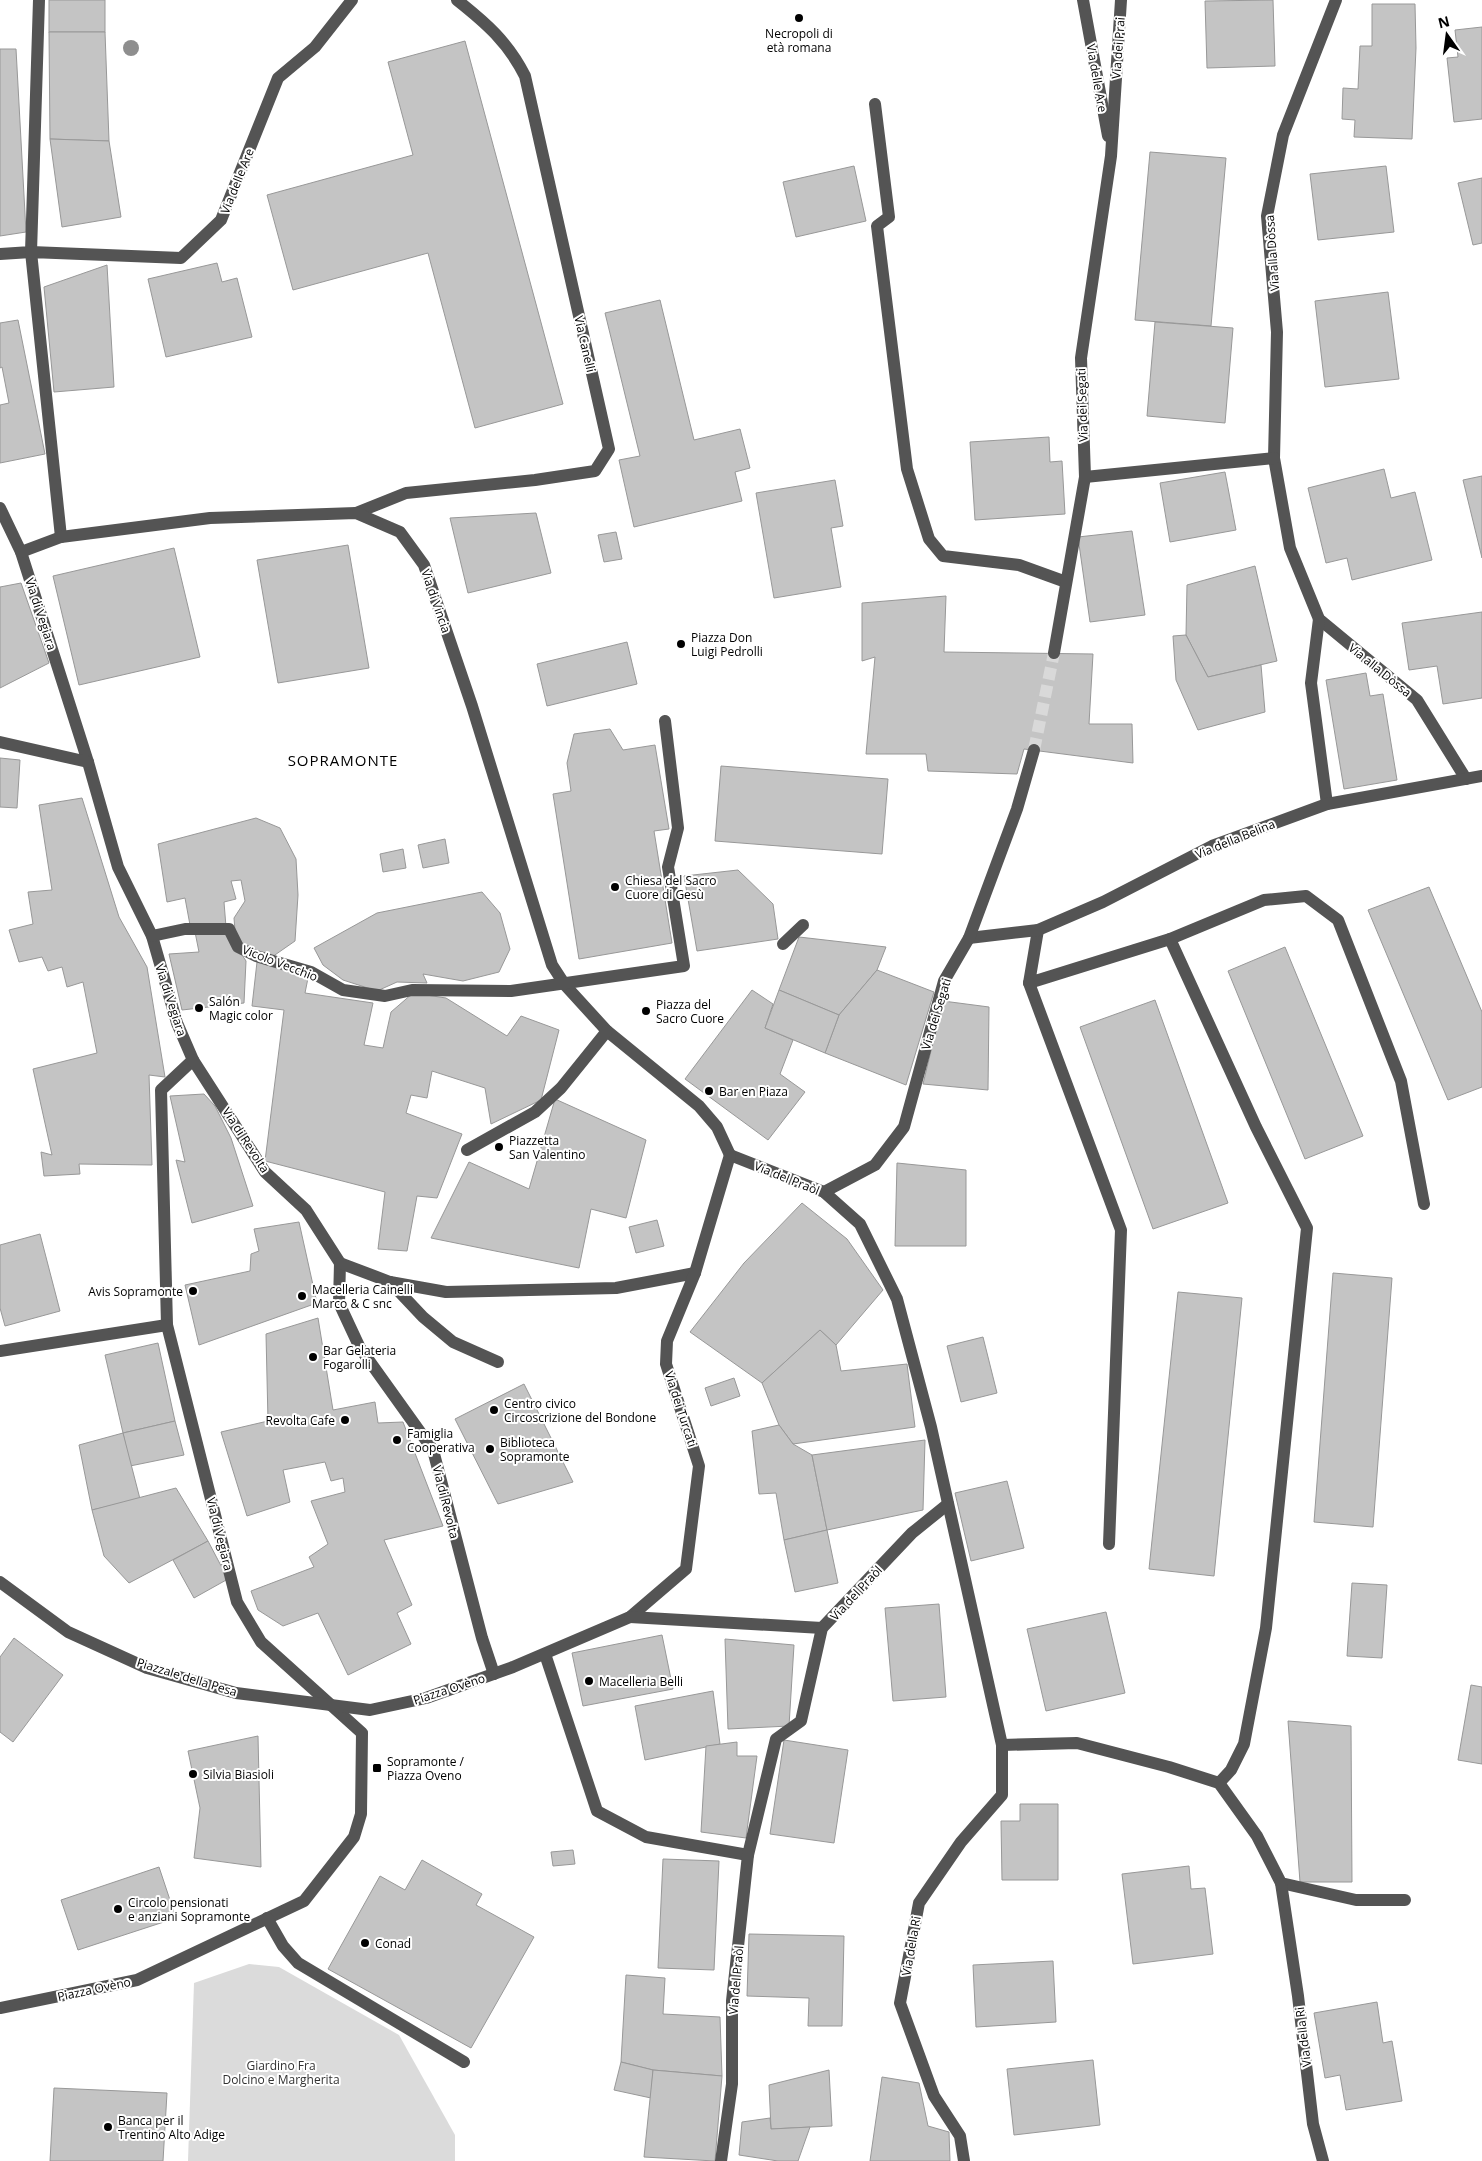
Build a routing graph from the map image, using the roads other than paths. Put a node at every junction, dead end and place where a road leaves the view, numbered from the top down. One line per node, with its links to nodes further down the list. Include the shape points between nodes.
1 (39, 0): 9 (street)
2 (352, 0): 9 (street, Via delle Are, via 315,48 278,78 221,220 181,258)
3 (457, 0): 14 (street, Via Canelli, via 487,23 513,53 525,76 609,449 595,470 535,480 406,493)
4 (1083, 0): 8 (street, Via delle Are)
5 (1122, 0): 8 (street, Via dei Prai)
6 (1336, 0): 11 (street, Via alla Dòssa, via 1283,135 1268,216 1277,332)
7 (875, 104): 17 (street, via 889,217 877,226 907,469 929,539 943,556 1019,566)
8 (1111, 156): 12 (street, Via dei Segati, via 1081,358)
9 (31, 252): 10 (street, Via delle Are); 15 (street)
10 (0, 254)
11 (1274, 458): 12 (street); 18 (street, Via alla Dòssa, via 1290,548)
12 (1084, 477): 17 (street, Via dei Segati)
13 (0, 508): 16 (street, Via di Vegiara)
14 (356, 513): 15 (street, Via di Vincia, via 210,518); 34 (street, Via di Vincia, via 400,532 424,565 472,706 552,965)
15 (61, 537): 16 (street, Via di Vincia)
16 (21, 552): 23 (street, Via di Vegiara)
17 (1066, 582): 19 (street, Via dei Segati)
18 (1319, 619): 25 (street, Via alla Dòssa, via 1417,700); 26 (street, Via alla Dòssa, via 1311,683)
19 (1054, 653)
20 (665, 721): 34 (street, via 678,828 668,867 684,966)
21 (0, 742): 23 (street)
22 (1034, 750): 30 (street, Via dei Segati, via 1017,810)
23 (88, 762): 29 (street, Via di Vegiara, via 118,867)
24 (1482, 776): 25 (street, Via della Belina)
25 (1466, 779): 26 (street, Via della Belina)
26 (1327, 804): 28 (street, Via della Belina, via 1212,846 1103,902)
27 (803, 925): 32 (street)
28 (1038, 930): 30 (street, Via della Belina); 33 (street)
29 (152, 936): 34 (street, Vicolo Vecchio, via 185,929 229,930 238,947 256,956 311,972 343,990 385,996 412,990 511,991); 36 (street, Via di Vegiara, via 177,1024)
30 (969, 938): 39 (street, Via dei Segati, via 944,981 904,1127 875,1165)
31 (1170, 939): 33 (street); 40 (street, via 1264,900 1306,896 1338,920 1401,1081); 56 (street, via 1256,1128 1307,1228 1266,1628 1244,1744 1231,1770)
32 (783, 944)
33 (1029, 983): 48 (street, via 1122,1230)
34 (565, 985): 35 (street)
35 (607, 1031): 37 (street, via 561,1088 535,1112); 38 (street, via 698,1106 717,1127)
36 (193, 1060): 41 (street, Via di Revolta, via 265,1172 306,1210); 44 (street, Via di Vegiara, via 161,1090)
37 (467, 1150)
38 (730, 1155): 39 (street, Via del Praòl); 42 (street, Via dei Turcati)
39 (824, 1192): 47 (street, Via del Praòl, via 860,1224 897,1299)
40 (1424, 1204)
41 (340, 1262): 43 (street); 53 (street, Via di Revolta, via 339,1303 360,1348 433,1450)
42 (695, 1273): 43 (street, via 616,1288 446,1292); 50 (street, Via dei Turcati, via 667,1340 666,1364 699,1466 686,1569)
43 (390, 1282): 46 (street, via 423,1317 453,1342)
44 (167, 1325): 45 (street); 54 (street, Via di Vegiara, via 237,1602 261,1642)
45 (0, 1351)
46 (498, 1362)
47 (948, 1504): 51 (street, Via del Praòl, via 912,1533); 55 (street, Via della Ri)
48 (1109, 1544)
49 (0, 1582): 54 (street, Piazzale della Pesa, via 68,1632 147,1668 236,1693)
50 (630, 1618): 51 (street, Via dei Turcati); 52 (street, Via dei Turcati)
51 (822, 1628): 57 (street, Via del Praòl, via 801,1721 776,1739)
52 (545, 1654): 53 (street, Piazza Ovèno); 57 (street, via 598,1811 646,1837)
53 (494, 1674): 54 (street, Piazza Ovèno, via 426,1698 370,1710)
54 (335, 1707): 60 (street, Piazza Ovèno, via 362,1733 361,1814 354,1837 304,1901)
55 (1002, 1745): 56 (street, via 1077,1743); 64 (street, Via della Ri, via 1002,1795 961,1842 919,1903 900,2003 934,2096 960,2136)
56 (1218, 1783): 58 (street, Via della Ri, via 1257,1836)
57 (748, 1855): 63 (street, Via del Praòl, via 732,2002 732,2084)
58 (1281, 1883): 59 (street, via 1356,1900); 65 (street, Via della Ri, via 1313,2124)
59 (1405, 1900)
60 (267, 1918): 61 (street, Piazza Ovèno, via 137,1980); 62 (street, via 282,1946 298,1963)
61 (0, 2008)
62 (464, 2062)
63 (720, 2161)
64 (964, 2161)
65 (1323, 2161)

